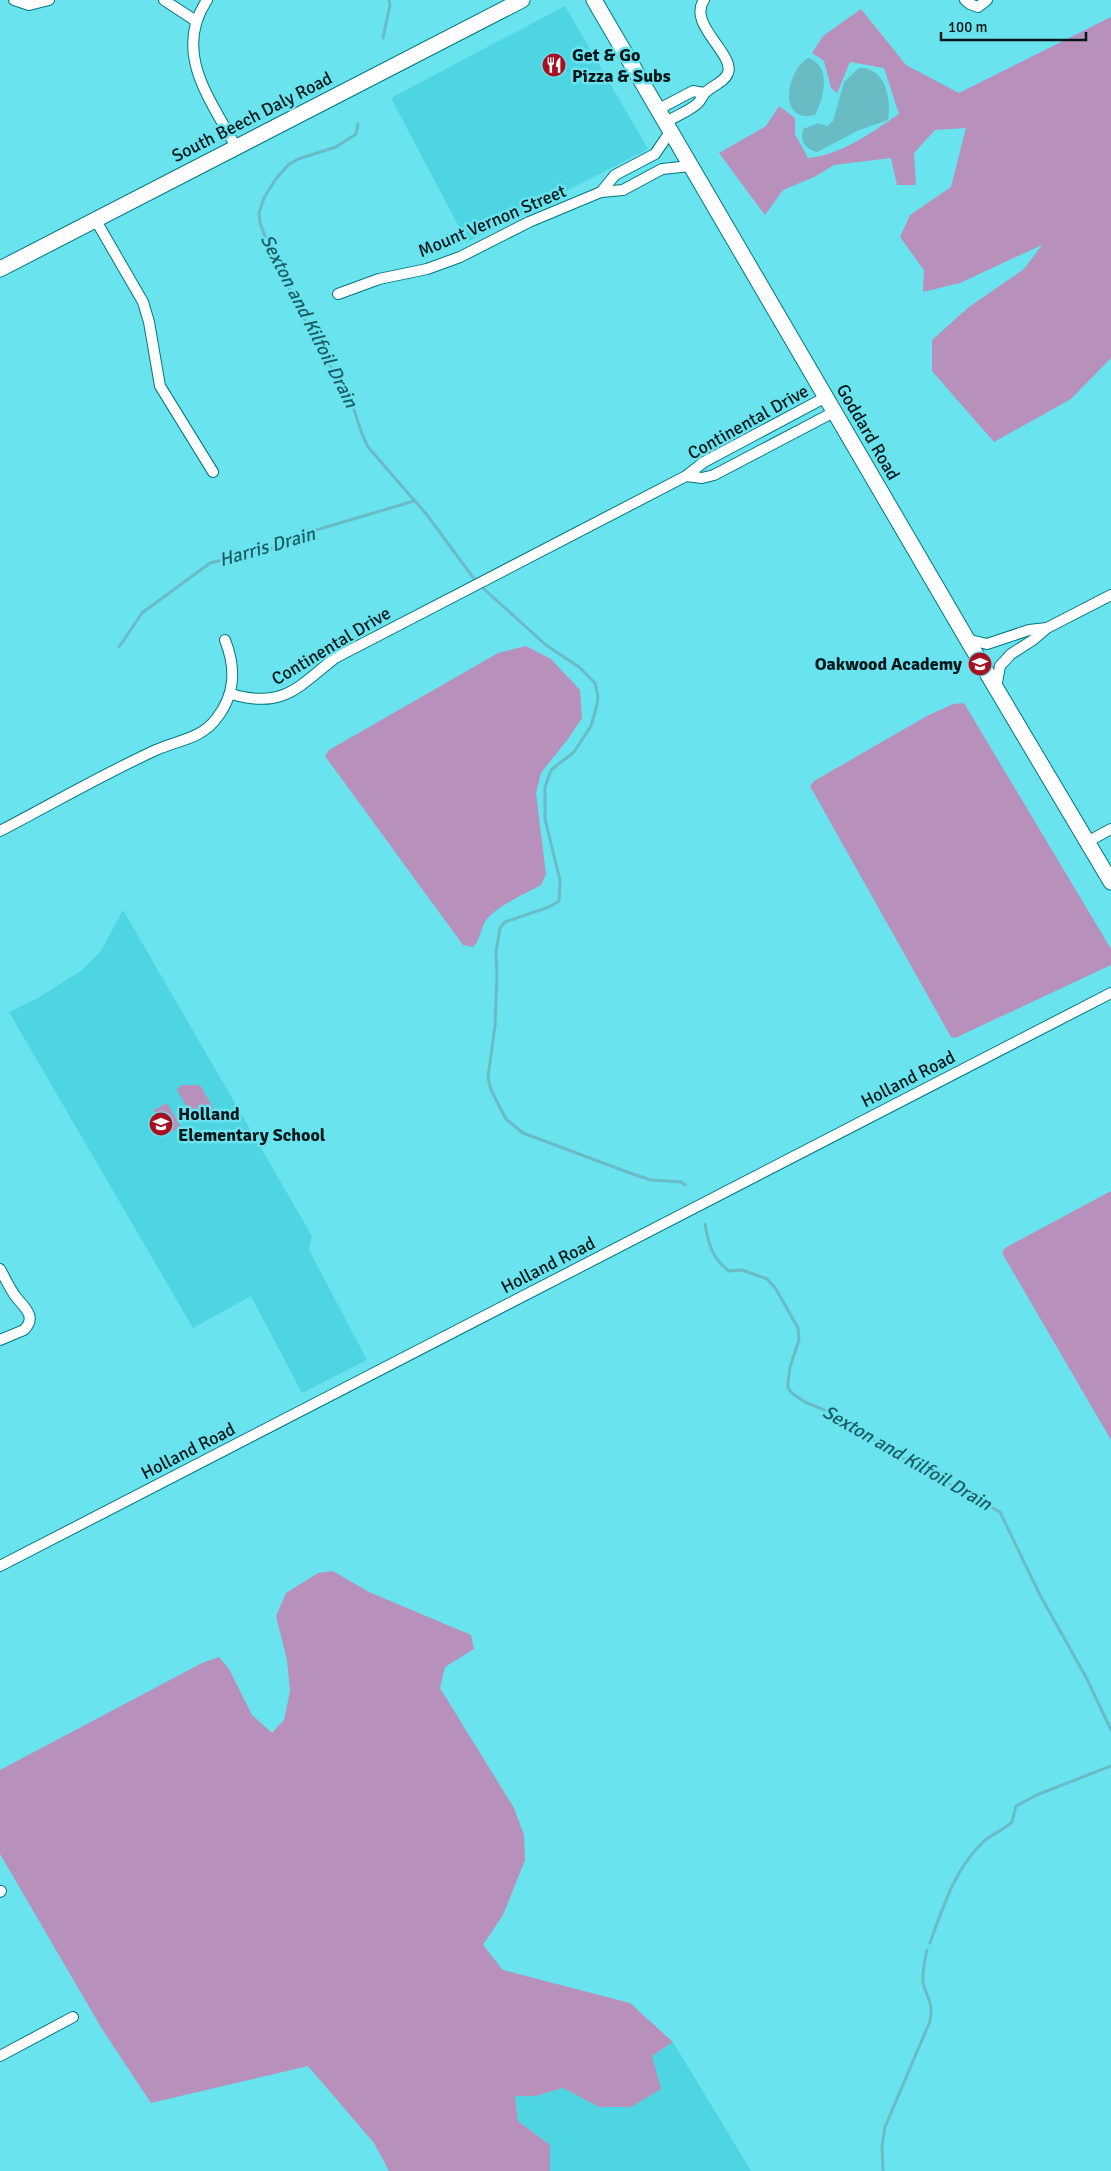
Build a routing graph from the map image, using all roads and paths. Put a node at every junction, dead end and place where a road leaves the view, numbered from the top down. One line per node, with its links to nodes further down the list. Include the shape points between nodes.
1 (14, 0): 2 (street, via 29,5)
2 (49, 0)
3 (164, 0): 10 (street)
4 (207, 0): 10 (street)
5 (522, 0): 13 (main road, South Beech Daly Road)
6 (594, 0): 12 (main road, Goddard Road)
7 (704, 0): 11 (street, via 700,7 701,19 729,68 726,78)
8 (965, 0): 9 (street, via 978,7)
9 (987, 0)
10 (196, 20): 13 (street, via 192,43 196,69)
11 (704, 93): 12 (street, via 699,102); 12 (street, via 693,91)
12 (664, 121): 14 (main road, Goddard Road); 15 (street, Mount Vernon Street, via 655,154 615,176)
13 (236, 147): 16 (main road, South Beech Daly Road)
14 (690, 166): 15 (street, Mount Vernon Street, via 662,169 623,190); 19 (main road, Goddard Road)
15 (601, 192): 18 (street, Mount Vernon Street, via 460,257)
16 (95, 219): 17 (main road, South Beech Daly Road); 21 (street, via 142,302 149,322 160,386)
17 (0, 268)
18 (338, 294)
19 (826, 397): 20 (main road, Goddard Road); 22 (street, Continental Drive, via 704,462)
20 (834, 412): 22 (street, Continental Drive, via 714,475 702,478); 25 (main road, Goddard Road)
21 (213, 472)
22 (686, 476): 28 (street, Continental Drive, via 335,658 286,696 261,700)
23 (1111, 595): 24 (street)
24 (1047, 628): 25 (street, via 1029,630 987,644); 27 (street, via 1000,666)
25 (966, 638): 27 (main road, Goddard Road)
26 (225, 640): 28 (street, via 233,664)
27 (996, 688): 31 (main road, Goddard Road)
28 (231, 694): 30 (street, via 216,720 197,735 158,749)
29 (1111, 829): 31 (street)
30 (0, 831)
31 (1087, 842): 32 (main road, Goddard Road)
32 (1111, 882)
33 (1111, 993): 36 (street, Holland Road)
34 (0, 1269): 35 (street, via 16,1297 28,1309 29,1323 24,1330)
35 (0, 1340)
36 (0, 1566)
37 (73, 2017): 38 (street)
38 (0, 2056)

